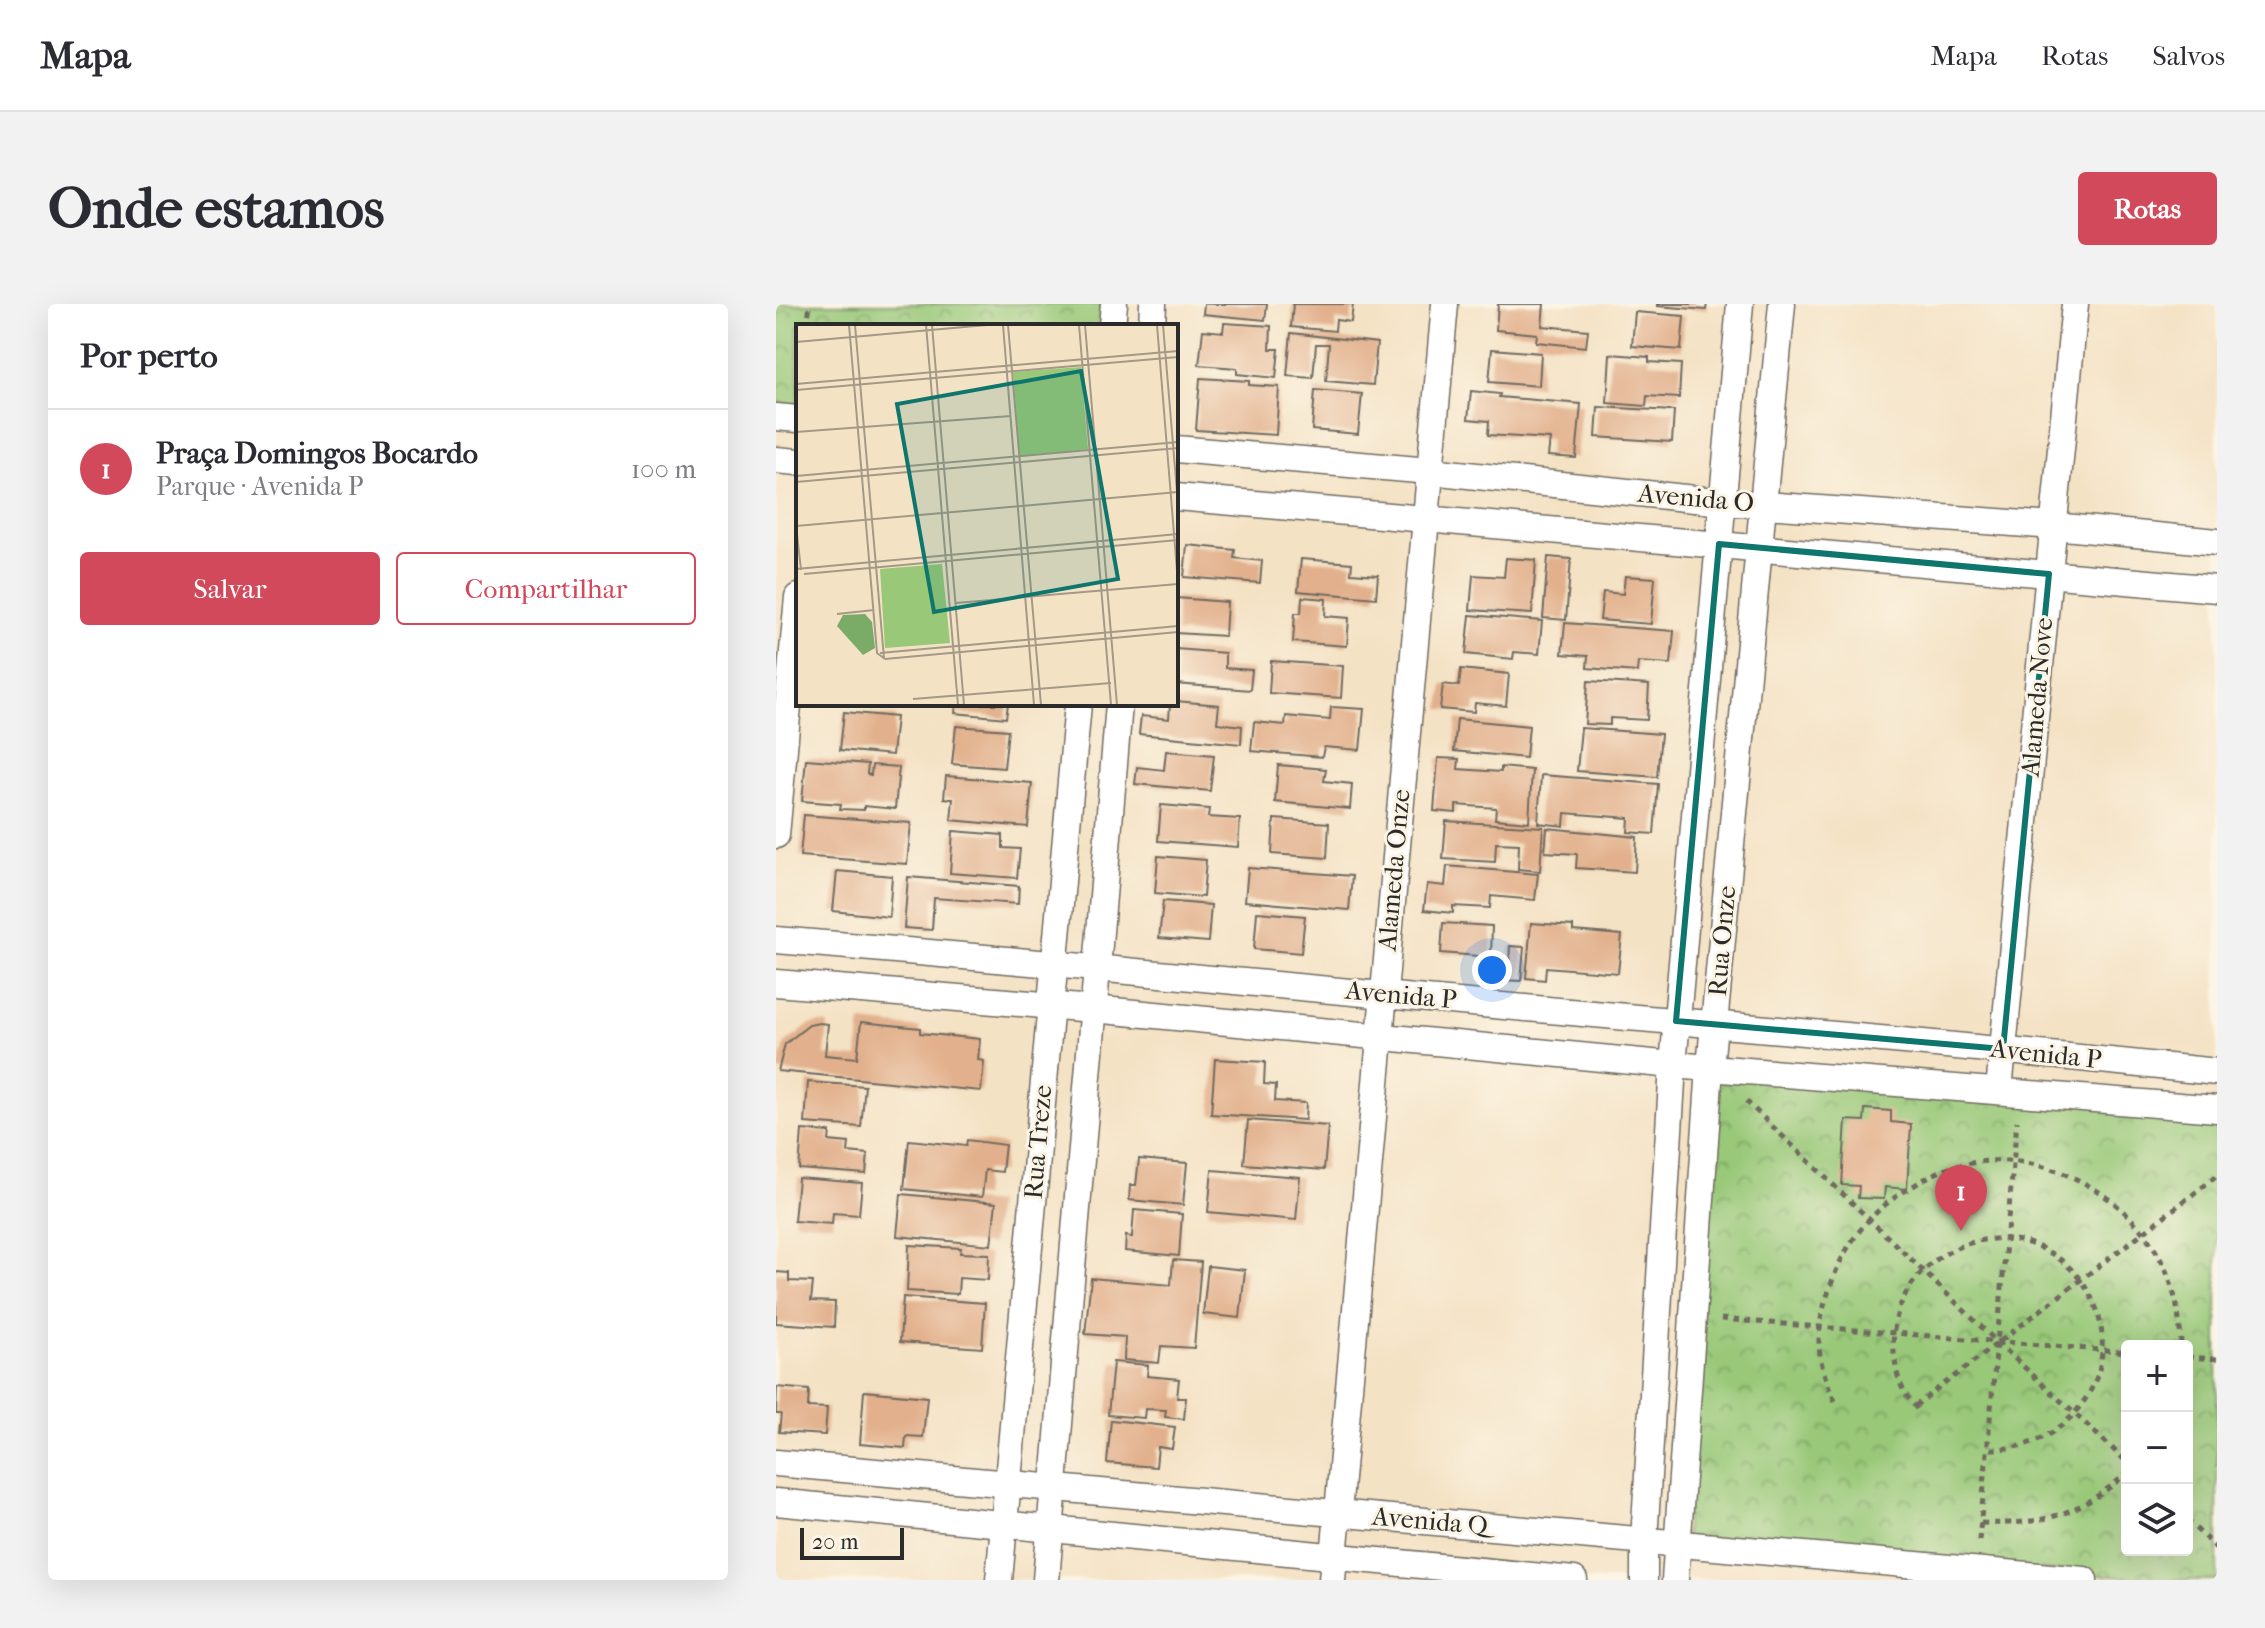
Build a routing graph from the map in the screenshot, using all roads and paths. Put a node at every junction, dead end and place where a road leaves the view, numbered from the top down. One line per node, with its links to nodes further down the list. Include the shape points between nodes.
1 (810, 304): 8 (path)
2 (1114, 304): 9 (street)
3 (1153, 304): 10 (street)
4 (1445, 304): 16 (street, Alameda Onze)
5 (1740, 304): 18 (street, Rua Onze)
6 (1782, 304): 19 (street, Rua Onze)
7 (2075, 304): 21 (street, Alameda Nove)
8 (807, 324)
9 (1112, 324)
10 (1152, 324)
11 (776, 417): 12 (street)
12 (796, 419)
13 (1178, 449): 16 (street, Avenida O)
14 (776, 460): 15 (street)
15 (796, 462)
16 (1430, 471): 18 (street, Avenida O); 20 (street, Alameda Onze)
17 (1178, 497): 20 (street, Avenida O)
18 (1723, 502): 19 (street, Avenida O); 23 (street, Rua Onze)
19 (1763, 505): 21 (street, Avenida O); 24 (street, Rua Onze)
20 (1426, 521): 23 (street, Avenida O); 35 (street, Alameda Onze)
21 (2054, 526): 22 (street, Avenida O); 25 (street, Alameda Nove)
22 (2217, 542)
23 (1719, 544): 24 (street, Avenida O); 38 (street, Rua Onze)
24 (1759, 547): 25 (street, Avenida O); 39 (street, Rua Onze)
25 (2049, 574): 26 (street, Avenida O); 41 (street, Alameda Nove)
26 (2217, 589)
27 (796, 619): 30 (street)
28 (1078, 706): 32 (street, Rua Treze)
29 (1119, 706): 33 (street, Rua Treze)
30 (776, 835)
31 (776, 940): 32 (street, Avenida P)
32 (1055, 963): 33 (street, Avenida P); 36 (street, Rua Treze)
33 (1097, 967): 35 (street, Avenida P); 37 (street, Rua Treze)
34 (776, 983): 36 (street, Avenida P)
35 (1383, 994): 38 (street, Avenida P); 40 (street, Alameda Onze)
36 (1051, 1006): 37 (street, Avenida P); 69 (street, Rua Treze)
37 (1093, 1009): 40 (street, Avenida P); 70 (street, Rua Treze)
38 (1676, 1021): 39 (street, Avenida P); 42 (street, Rua Onze)
39 (1714, 1024): 41 (street, Avenida P); 43 (street, Rua Onze)
40 (1379, 1039): 42 (street, Avenida P); 72 (street, Alameda Onze)
41 (2003, 1049): 44 (street, Avenida P); 45 (street, Alameda Nove)
42 (1673, 1065): 43 (street, Avenida P); 77 (street, Rua Onze)
43 (1710, 1067): 45 (street, Avenida P); 49 (path); 54 (street, Rua Onze)
44 (2217, 1072)
45 (2010, 1091): 46 (street, Avenida P); 47 (path)
46 (2217, 1109)
47 (2014, 1162): 49 (path, via 1974,1163 1937,1173 1898,1195); 50 (path, via 2057,1170 2088,1184); 51 (path)
48 (2217, 1176): 50 (path)
49 (1869, 1220): 52 (path); 55 (path, via 1839,1261)
50 (2143, 1232): 53 (path); 57 (path, via 2171,1284)
51 (2007, 1239): 52 (path, via 1963,1244); 53 (path, via 2038,1246); 58 (path)
52 (1924, 1270): 56 (path, via 1904,1297); 58 (path)
53 (2080, 1279): 58 (path); 59 (path, via 2099,1316)
54 (1693, 1317): 55 (path); 78 (street, Rua Onze)
55 (1819, 1327): 56 (path); 63 (path, via 1822,1373)
56 (1894, 1333): 58 (path); 58 (path, via 1897,1375 1916,1407)
57 (2181, 1340)
58 (1997, 1342): 59 (path); 64 (path); 65 (path)
59 (2102, 1350): 60 (path); 64 (path, via 2094,1386)
60 (2121, 1352)
61 (2193, 1357): 62 (path)
62 (2217, 1359)
63 (1835, 1401)
64 (2075, 1413): 65 (path, via 2045,1438); 66 (path)
65 (1988, 1449): 73 (path)
66 (2121, 1456)
67 (776, 1463): 69 (street, Avenida Q)
68 (2121, 1478): 73 (path, via 2076,1509 2033,1523)
69 (1007, 1484): 70 (street, Avenida Q); 74 (street, Rua Treze)
70 (1054, 1487): 72 (street, Avenida Q); 76 (street, Rua Treze)
71 (776, 1502): 74 (street, Avenida Q)
72 (1337, 1513): 77 (street, Avenida Q); 80 (street, Alameda Onze)
73 (1981, 1523): 81 (path)
74 (1003, 1525): 76 (street, Avenida Q); 82 (street, Rua Treze)
75 (2193, 1526): 79 (path)
76 (1050, 1529): 80 (street, Avenida Q); 83 (street, Rua Treze)
77 (1644, 1541): 78 (street, Avenida Q); 85 (street, Rua Onze)
78 (1676, 1545): 81 (street, Avenida Q); 86 (street, Rua Onze)
79 (2217, 1549)
80 (1332, 1568): 84 (street, Avenida Q)
81 (1977, 1571): 87 (street, Avenida Q)
82 (999, 1580)
83 (1046, 1580)
84 (1574, 1580)
85 (1644, 1580)
86 (1675, 1580)
87 (2084, 1580)

